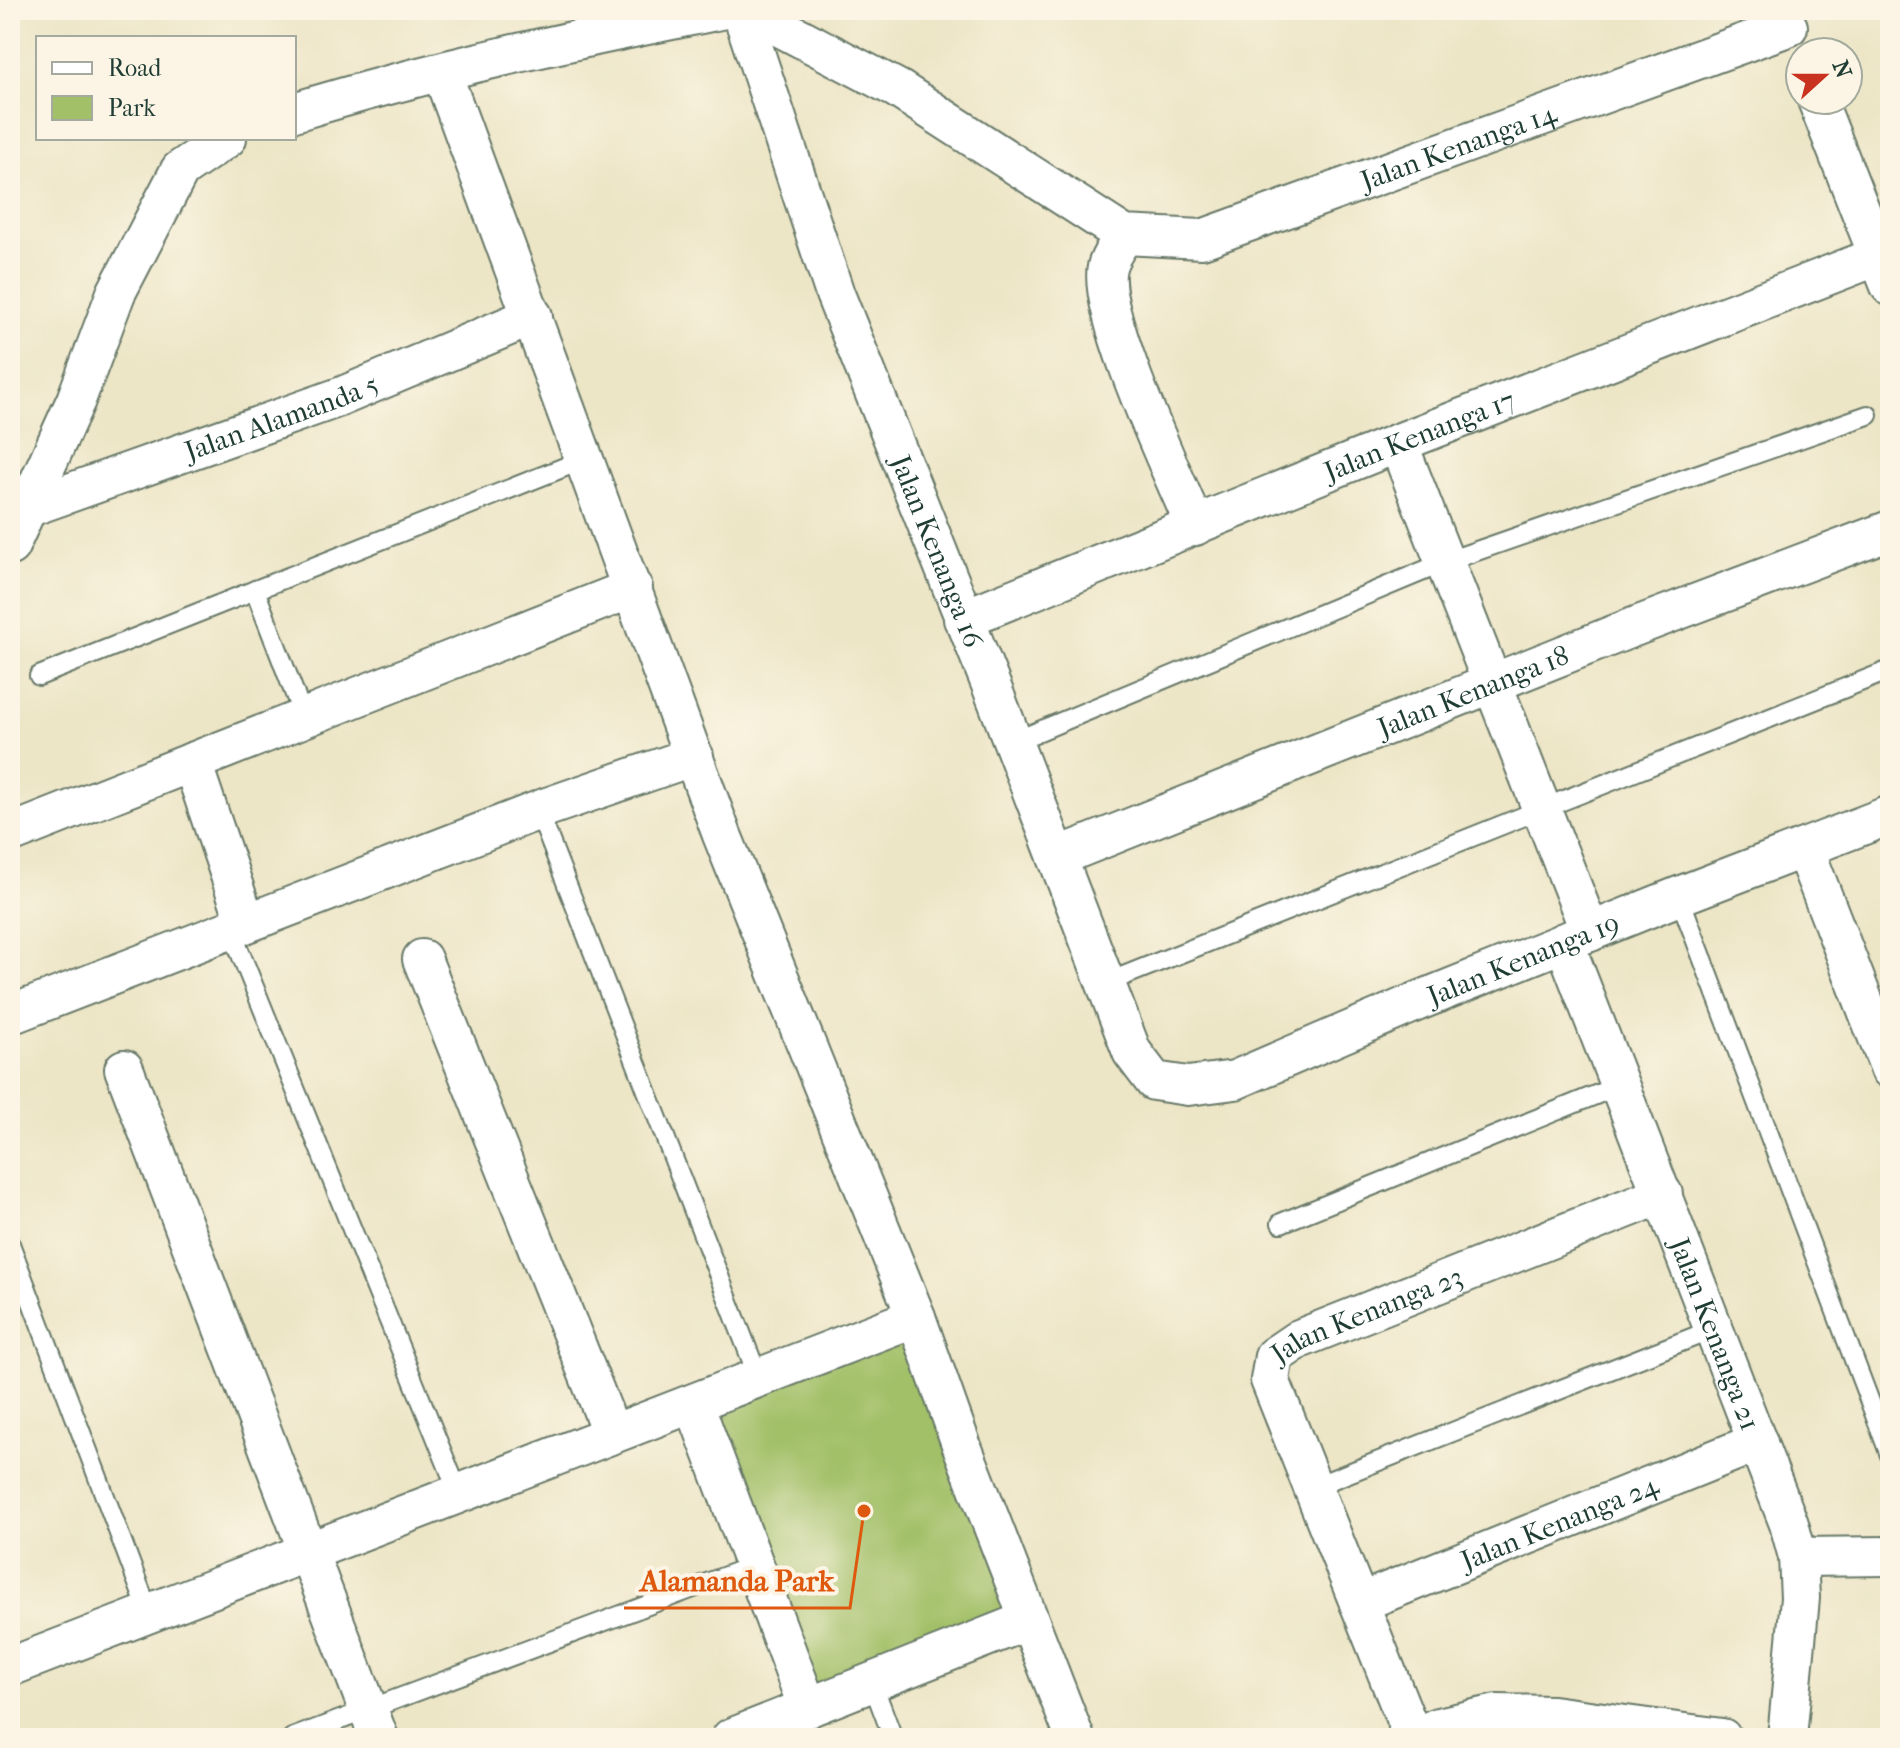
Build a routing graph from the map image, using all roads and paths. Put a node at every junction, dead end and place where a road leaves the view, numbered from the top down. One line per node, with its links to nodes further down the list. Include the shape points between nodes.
1 (721, 10): 4 (street)
2 (744, 10): 8 (street, via 898,89); 21 (street, Jalan Kenanga 16, via 835,294)
3 (1790, 31): 8 (street, Jalan Kenanga 14, via 1202,239)
4 (442, 73): 5 (street); 10 (street)
5 (296, 111)
6 (1823, 116): 9 (street)
7 (224, 140): 14 (street, via 180,170 116,293)
8 (1124, 235): 15 (street, via 1107,267 1109,304)
9 (1884, 271): 12 (street, Jalan Kenanga 17)
10 (533, 316): 13 (street); 14 (street, Jalan Alamanda 5, via 340,397)
11 (1868, 415): 18 (lane)
12 (1398, 443): 15 (street, Jalan Kenanga 17); 18 (street, Jalan Kenanga 21)
13 (585, 459): 19 (street); 20 (lane)
14 (27, 508): 17 (street)
15 (1195, 526): 21 (street, Jalan Kenanga 17)
16 (1890, 530): 24 (street, Jalan Kenanga 18)
17 (10, 546)
18 (1445, 562): 24 (street, Jalan Kenanga 21); 26 (lane)
19 (633, 588): 25 (street); 27 (street)
20 (255, 590): 23 (lane); 25 (lane)
21 (963, 619): 26 (street, Jalan Kenanga 16)
22 (1890, 670): 29 (lane)
23 (39, 676)
24 (1493, 683): 29 (street, Jalan Kenanga 21); 34 (street, Jalan Kenanga 18)
25 (304, 718): 28 (street)
26 (1013, 742): 34 (street, Jalan Kenanga 16)
27 (694, 756): 30 (street); 48 (street)
28 (192, 762): 32 (street); 36 (street)
29 (1541, 809): 37 (street, Jalan Kenanga 21); 39 (lane)
30 (538, 810): 36 (street); 50 (lane)
31 (1890, 815): 33 (street, Jalan Kenanga 19)
32 (10, 834)
33 (1804, 848): 35 (street, Jalan Kenanga 19); 42 (street)
34 (1057, 857): 39 (street, Jalan Kenanga 16)
35 (1679, 896): 37 (street, Jalan Kenanga 19); 54 (lane)
36 (238, 927): 40 (street); 56 (lane)
37 (1577, 937): 43 (street, Jalan Kenanga 19, via 1235,1080 1188,1086); 44 (street, Jalan Kenanga 21)
38 (422, 959): 52 (street)
39 (1106, 983): 43 (street, Jalan Kenanga 16, via 1132,1052)
40 (10, 1015)
41 (124, 1069): 57 (street)
42 (1890, 1069)
43 (1154, 1081)
44 (1620, 1085): 45 (street, Jalan Kenanga 21); 46 (lane)
45 (1663, 1194): 49 (street, Jalan Kenanga 21); 55 (street, Jalan Kenanga 23, via 1299,1339 1274,1356 1270,1380)
46 (1281, 1223)
47 (10, 1244): 62 (lane)
48 (916, 1317): 50 (street); 63 (street)
49 (1714, 1329): 53 (street, Jalan Kenanga 21); 55 (lane)
50 (759, 1379): 51 (street)
51 (694, 1404): 52 (street); 60 (street)
52 (612, 1434): 56 (street)
53 (1758, 1442): 59 (street, Jalan Kenanga 21); 61 (street, Jalan Kenanga 24)
54 (1890, 1455)
55 (1313, 1487): 61 (street, Jalan Kenanga 23)
56 (459, 1494): 57 (street)
57 (308, 1552): 62 (street); 67 (street)
58 (1890, 1556): 59 (street)
59 (1798, 1557): 74 (street, Jalan Kenanga 21, via 1800,1598)
60 (755, 1565): 66 (street); 67 (lane)
61 (1359, 1603): 72 (street, Jalan Kenanga 23)
62 (149, 1613): 64 (street)
63 (1029, 1620): 65 (street); 71 (street)
64 (10, 1667)
65 (872, 1682): 66 (street); 70 (lane)
66 (808, 1708): 69 (street)
67 (372, 1724): 68 (lane)
68 (292, 1738)
69 (731, 1738)
70 (893, 1738)
71 (1075, 1738)
72 (1413, 1738): 73 (street, via 1497,1714 1552,1715)
73 (1722, 1738)
74 (1787, 1738)

